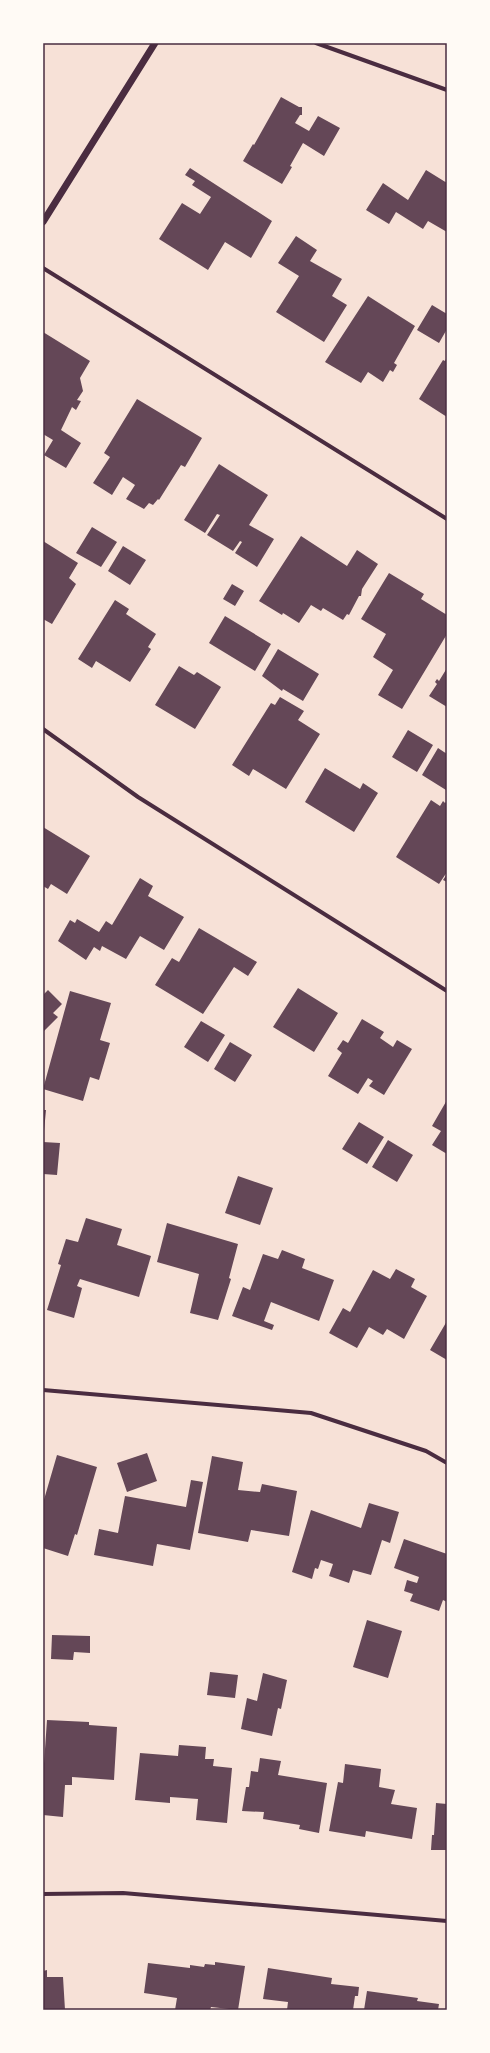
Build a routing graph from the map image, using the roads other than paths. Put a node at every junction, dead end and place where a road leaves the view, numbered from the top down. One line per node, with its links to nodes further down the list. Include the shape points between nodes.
1 (155, 43): 4 (street)
2 (316, 43): 3 (street)
3 (447, 90)
4 (43, 222)
5 (43, 268): 6 (street)
6 (447, 519)
7 (43, 729): 8 (street, via 138,797)
8 (447, 991)
9 (43, 1390): 10 (street, via 311,1413 426,1452)
10 (447, 1463)
11 (43, 1894): 12 (street, via 123,1893)
12 (447, 1921)

